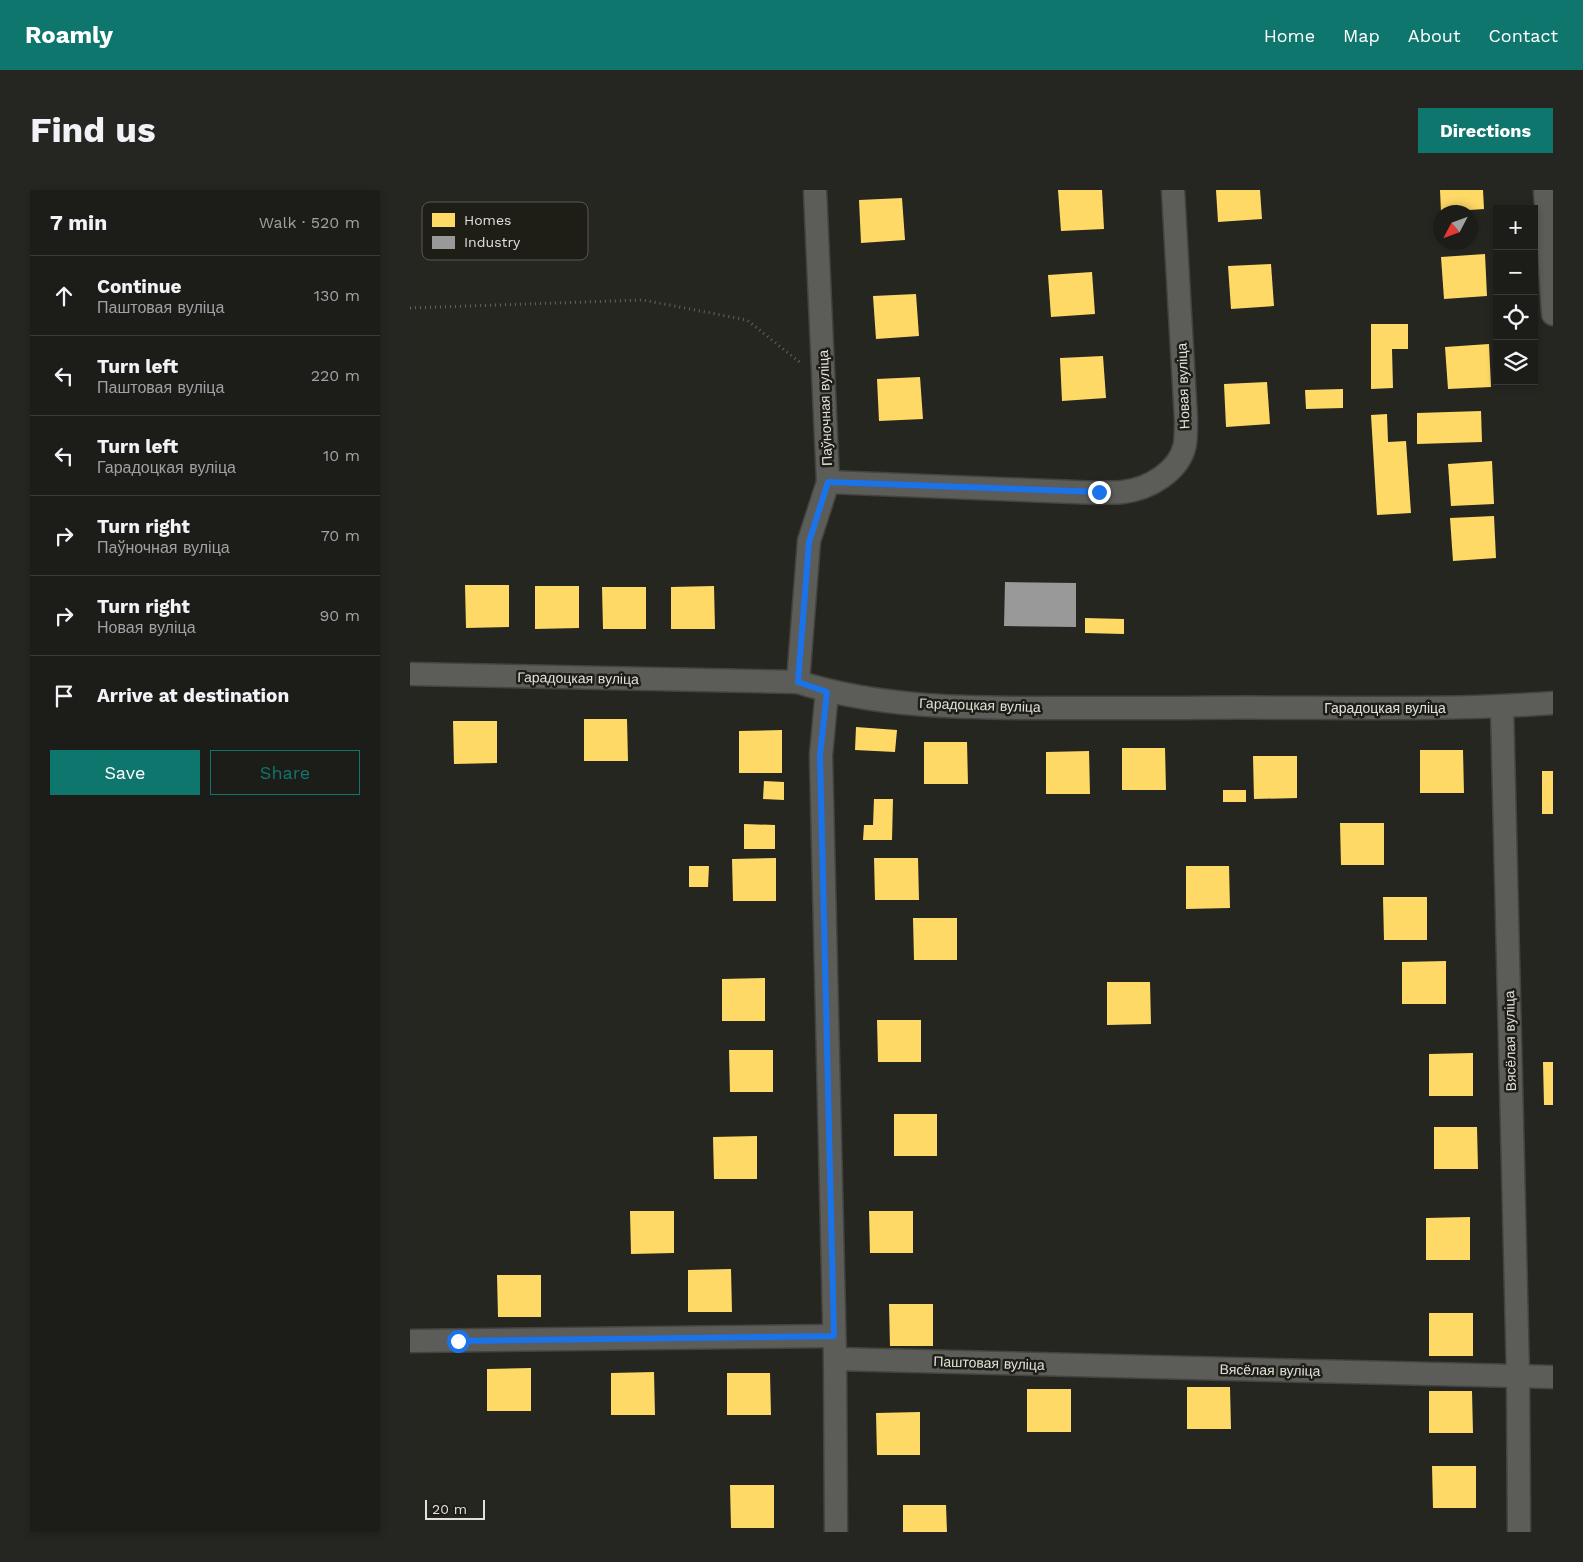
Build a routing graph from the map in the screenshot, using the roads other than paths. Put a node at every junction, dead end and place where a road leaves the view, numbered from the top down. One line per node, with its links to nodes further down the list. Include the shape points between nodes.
1 (815, 190): 5 (street, Паўночная вуліца)
2 (1173, 190): 5 (street, Новая вуліца, via 1186,420 1185,445 1165,476 1124,492)
3 (1545, 190): 4 (street)
4 (1553, 314)
5 (828, 482): 7 (street, Паўночная вуліца, via 809,542)
6 (410, 674): 7 (street, Гарадоцкая вуліца)
7 (798, 682): 8 (street, Гарадоцкая вуліца)
8 (827, 692): 10 (street, Гарадоцкая вуліца, via 883,701 974,708); 11 (street, via 820,755)
9 (1553, 703): 10 (street, Гарадоцкая вуліца)
10 (1502, 707): 15 (street, Вясёлая вуліца)
11 (834, 1336): 12 (street); 13 (street)
12 (410, 1341)
13 (834, 1359): 14 (street, Паштовая вуліца); 17 (street)
14 (1143, 1367): 15 (street, Вясёлая вуліца)
15 (1518, 1376): 16 (street); 18 (street, Вясёлая вуліца)
16 (1553, 1377)
17 (836, 1532)
18 (1519, 1532)

